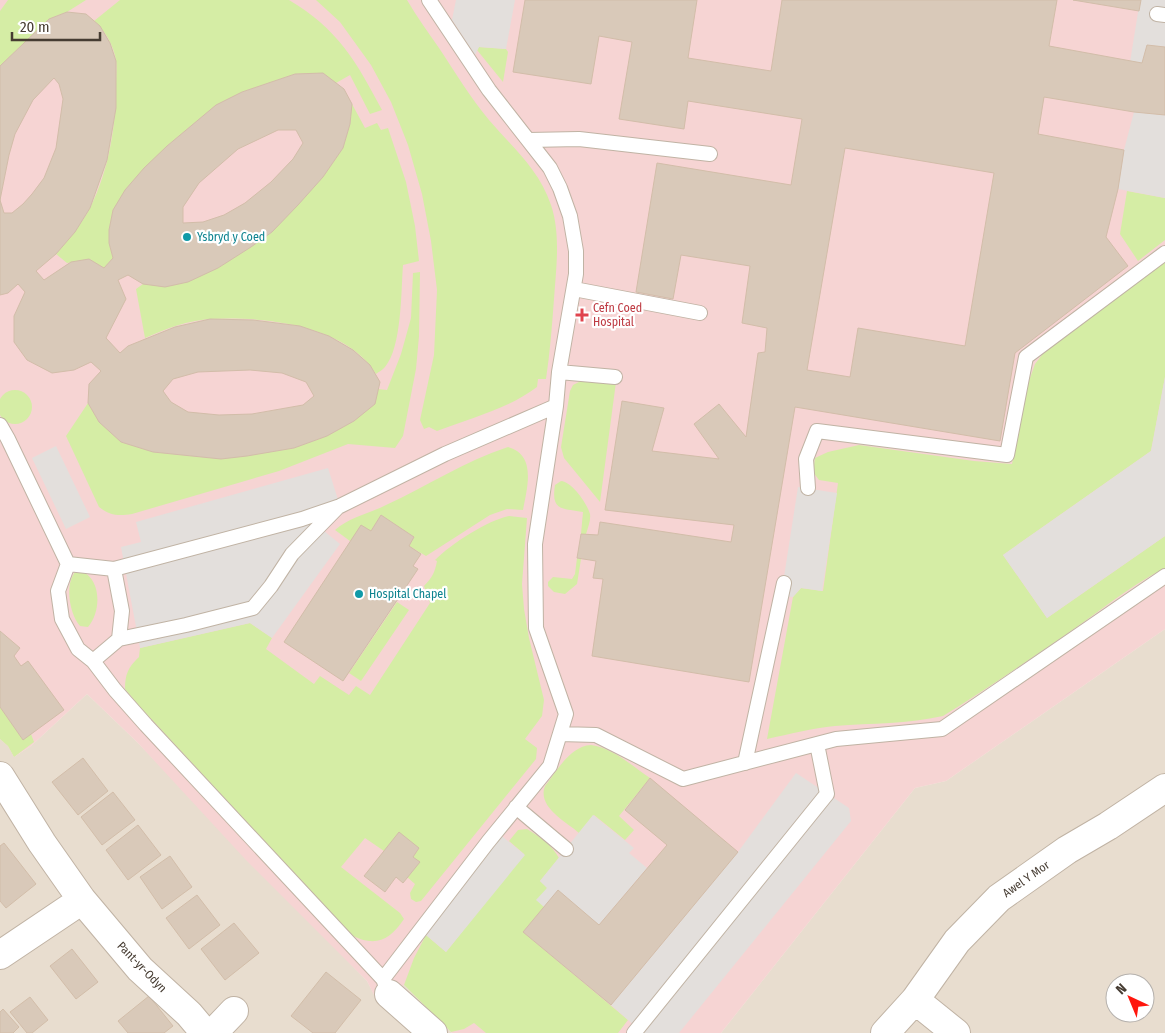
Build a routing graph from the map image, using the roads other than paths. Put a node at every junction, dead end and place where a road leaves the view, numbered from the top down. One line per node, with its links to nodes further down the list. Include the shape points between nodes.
1 (429, 0): 2 (lane, via 489,90)
2 (529, 140): 3 (lane, via 579,139); 5 (lane, via 550,168 570,216 576,251)
3 (710, 154)
4 (1165, 252): 11 (lane, via 1026,357 1007,455 817,432 806,460)
5 (574, 289): 6 (lane); 7 (lane)
6 (700, 313)
7 (559, 372): 8 (lane); 9 (lane)
8 (614, 377)
9 (556, 406): 12 (lane, via 445,454); 19 (lane, via 535,544 536,628 566,714)
10 (0, 426): 13 (lane)
11 (808, 488)
12 (340, 506): 14 (lane); 17 (lane, via 292,554 253,608)
13 (68, 564): 14 (lane); 18 (lane, via 58,591 62,619 78,649)
14 (114, 569): 17 (lane, via 122,612)
15 (1165, 576): 20 (lane, via 942,728)
16 (784, 583): 21 (lane)
17 (119, 639): 18 (lane)
18 (93, 660): 28 (lane, via 146,725)
19 (560, 734): 21 (lane, via 596,735 683,779); 24 (lane, via 550,766)
20 (817, 744): 21 (lane); 34 (lane, via 827,794)
21 (744, 763)
22 (0, 776): 26 (street, Pant-yr-Odyn)
23 (1165, 788): 29 (street, Awel Y Mor, via 999,898 957,941)
24 (516, 807): 25 (lane); 28 (lane, via 420,930)
25 (566, 849)
26 (82, 900): 27 (street); 31 (street, Pant-yr-Odyn, via 140,969)
27 (0, 955)
28 (386, 987): 33 (street)
29 (915, 1000): 35 (street, Awel Y Mor); 36 (street)
30 (234, 1011): 32 (street)
31 (205, 1033)
32 (213, 1033)
33 (433, 1033)
34 (634, 1033)
35 (884, 1033)
36 (956, 1033)

